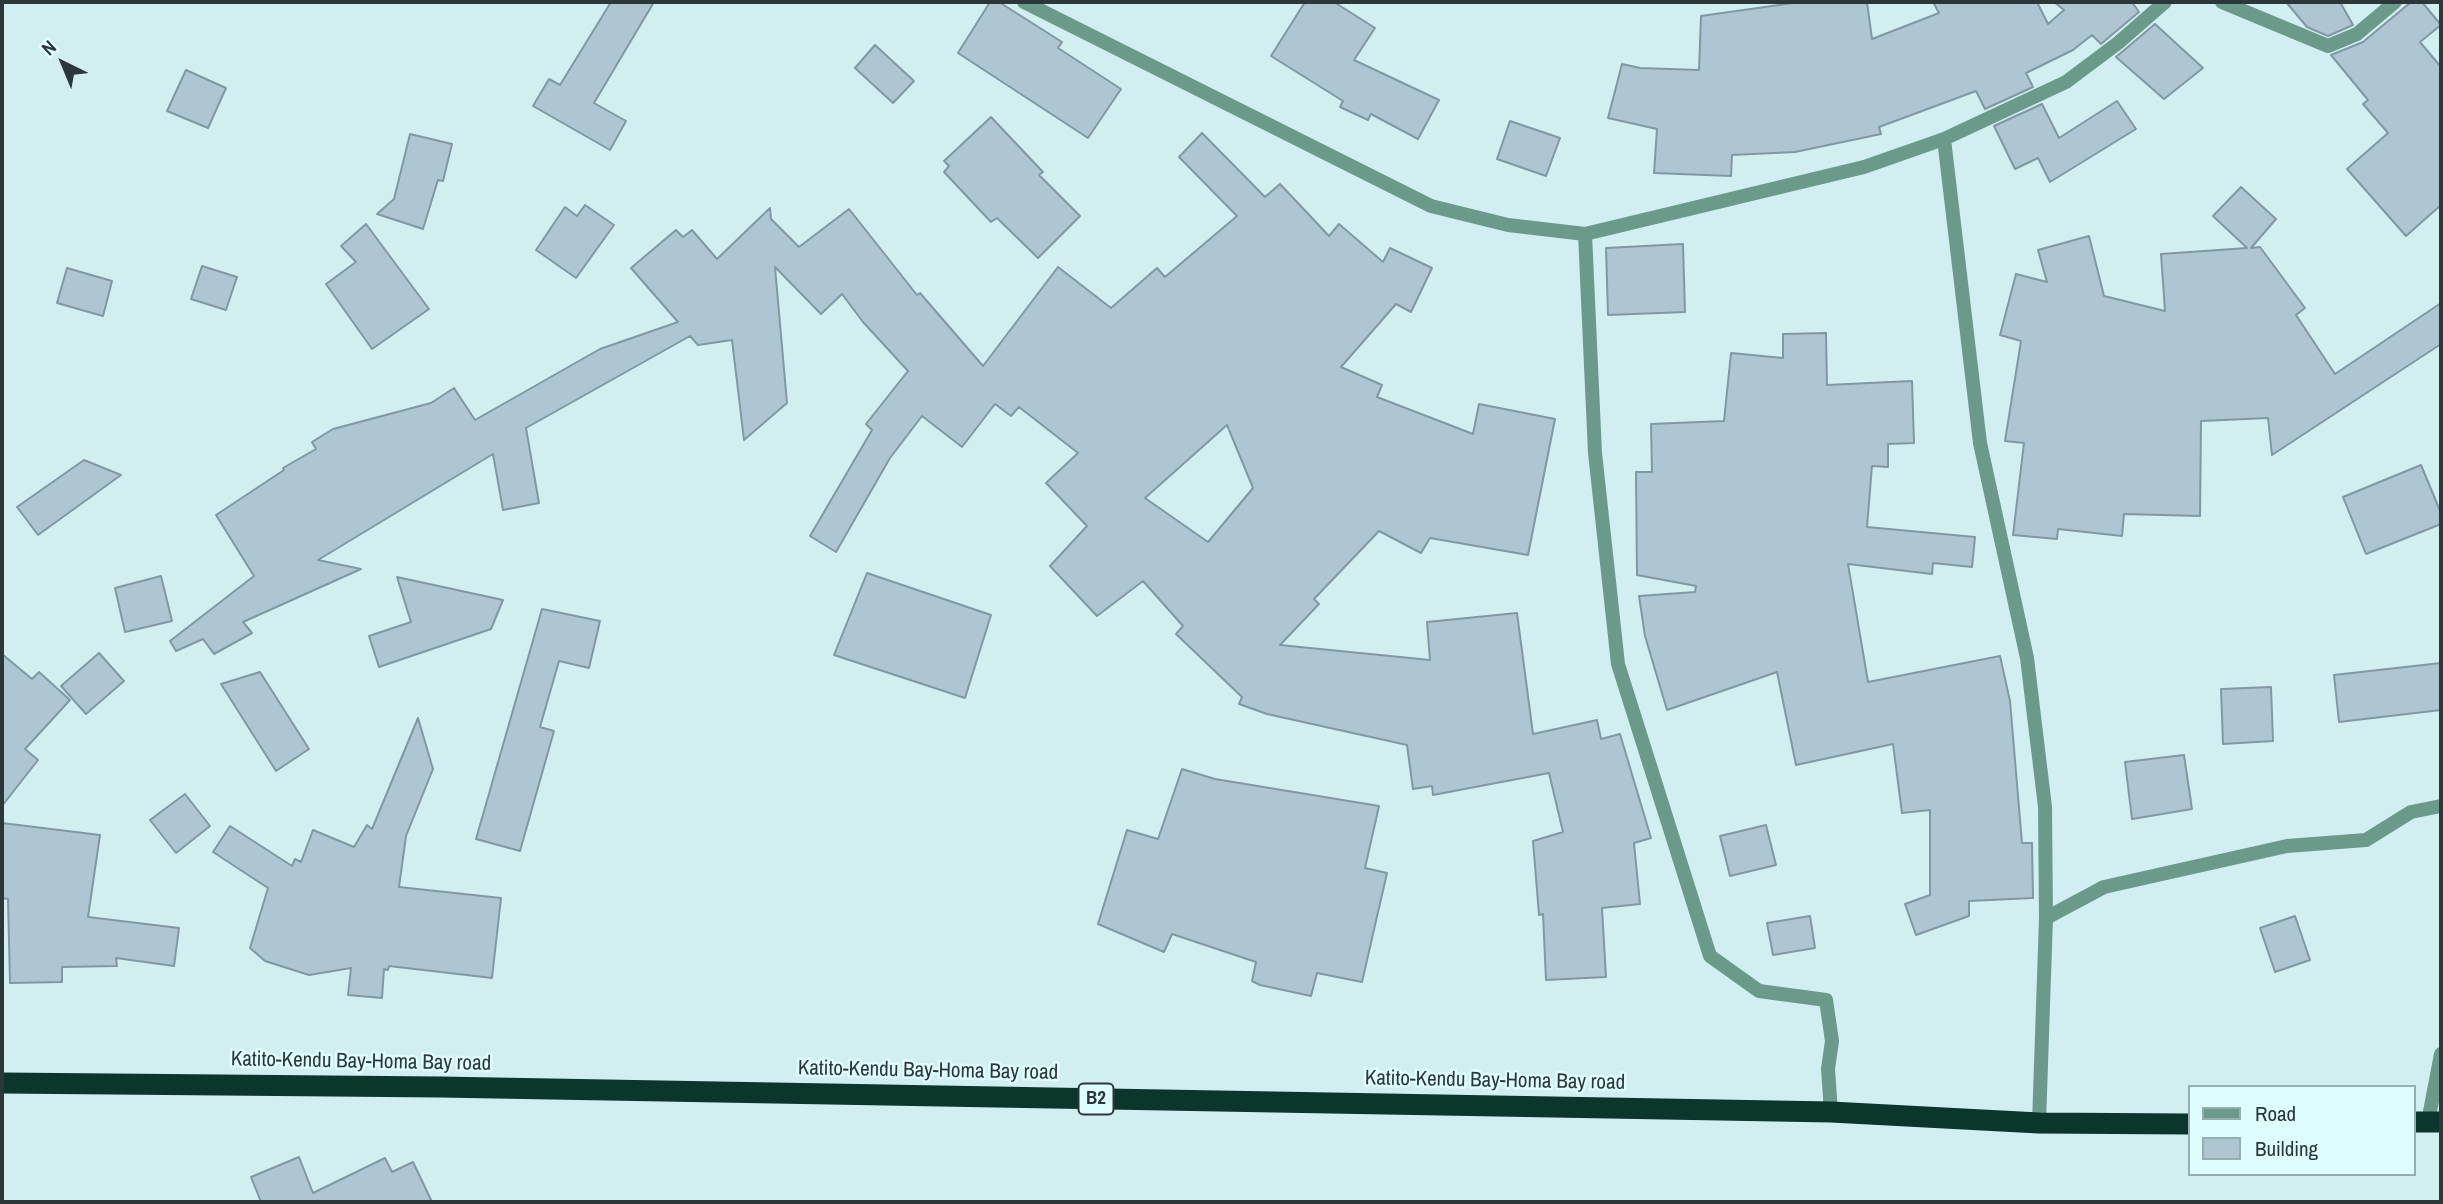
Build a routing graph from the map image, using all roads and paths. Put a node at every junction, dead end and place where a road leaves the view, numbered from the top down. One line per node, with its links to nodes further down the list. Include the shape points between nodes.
1 (1024, 2): 6 (street, via 1431,206 1508,225)
2 (2165, 2): 5 (street, via 2066,82)
3 (2222, 2): 4 (street, via 2328,46 2357,34)
4 (2395, 2)
5 (1944, 139): 6 (street, via 1864,167); 8 (street, via 1979,443 2027,658 2045,807)
6 (1586, 234): 11 (street, via 1595,453 1618,664 1710,956 1759,991 1826,1000 1832,1041 1828,1069)
7 (2441, 806): 8 (street, via 2411,812 2366,840 2287,846 2104,887)
8 (2046, 918): 13 (street)
9 (2441, 1054): 12 (street)
10 (2, 1083): 11 (highway, Katito-Kendu Bay-Homa Bay road / B2)
11 (1831, 1112): 13 (highway, Katito-Kendu Bay-Homa Bay road / B2)
12 (2427, 1122)
13 (2039, 1123): 14 (highway, Katito-Kendu Bay-Homa Bay road / B2)
14 (2188, 1124)

